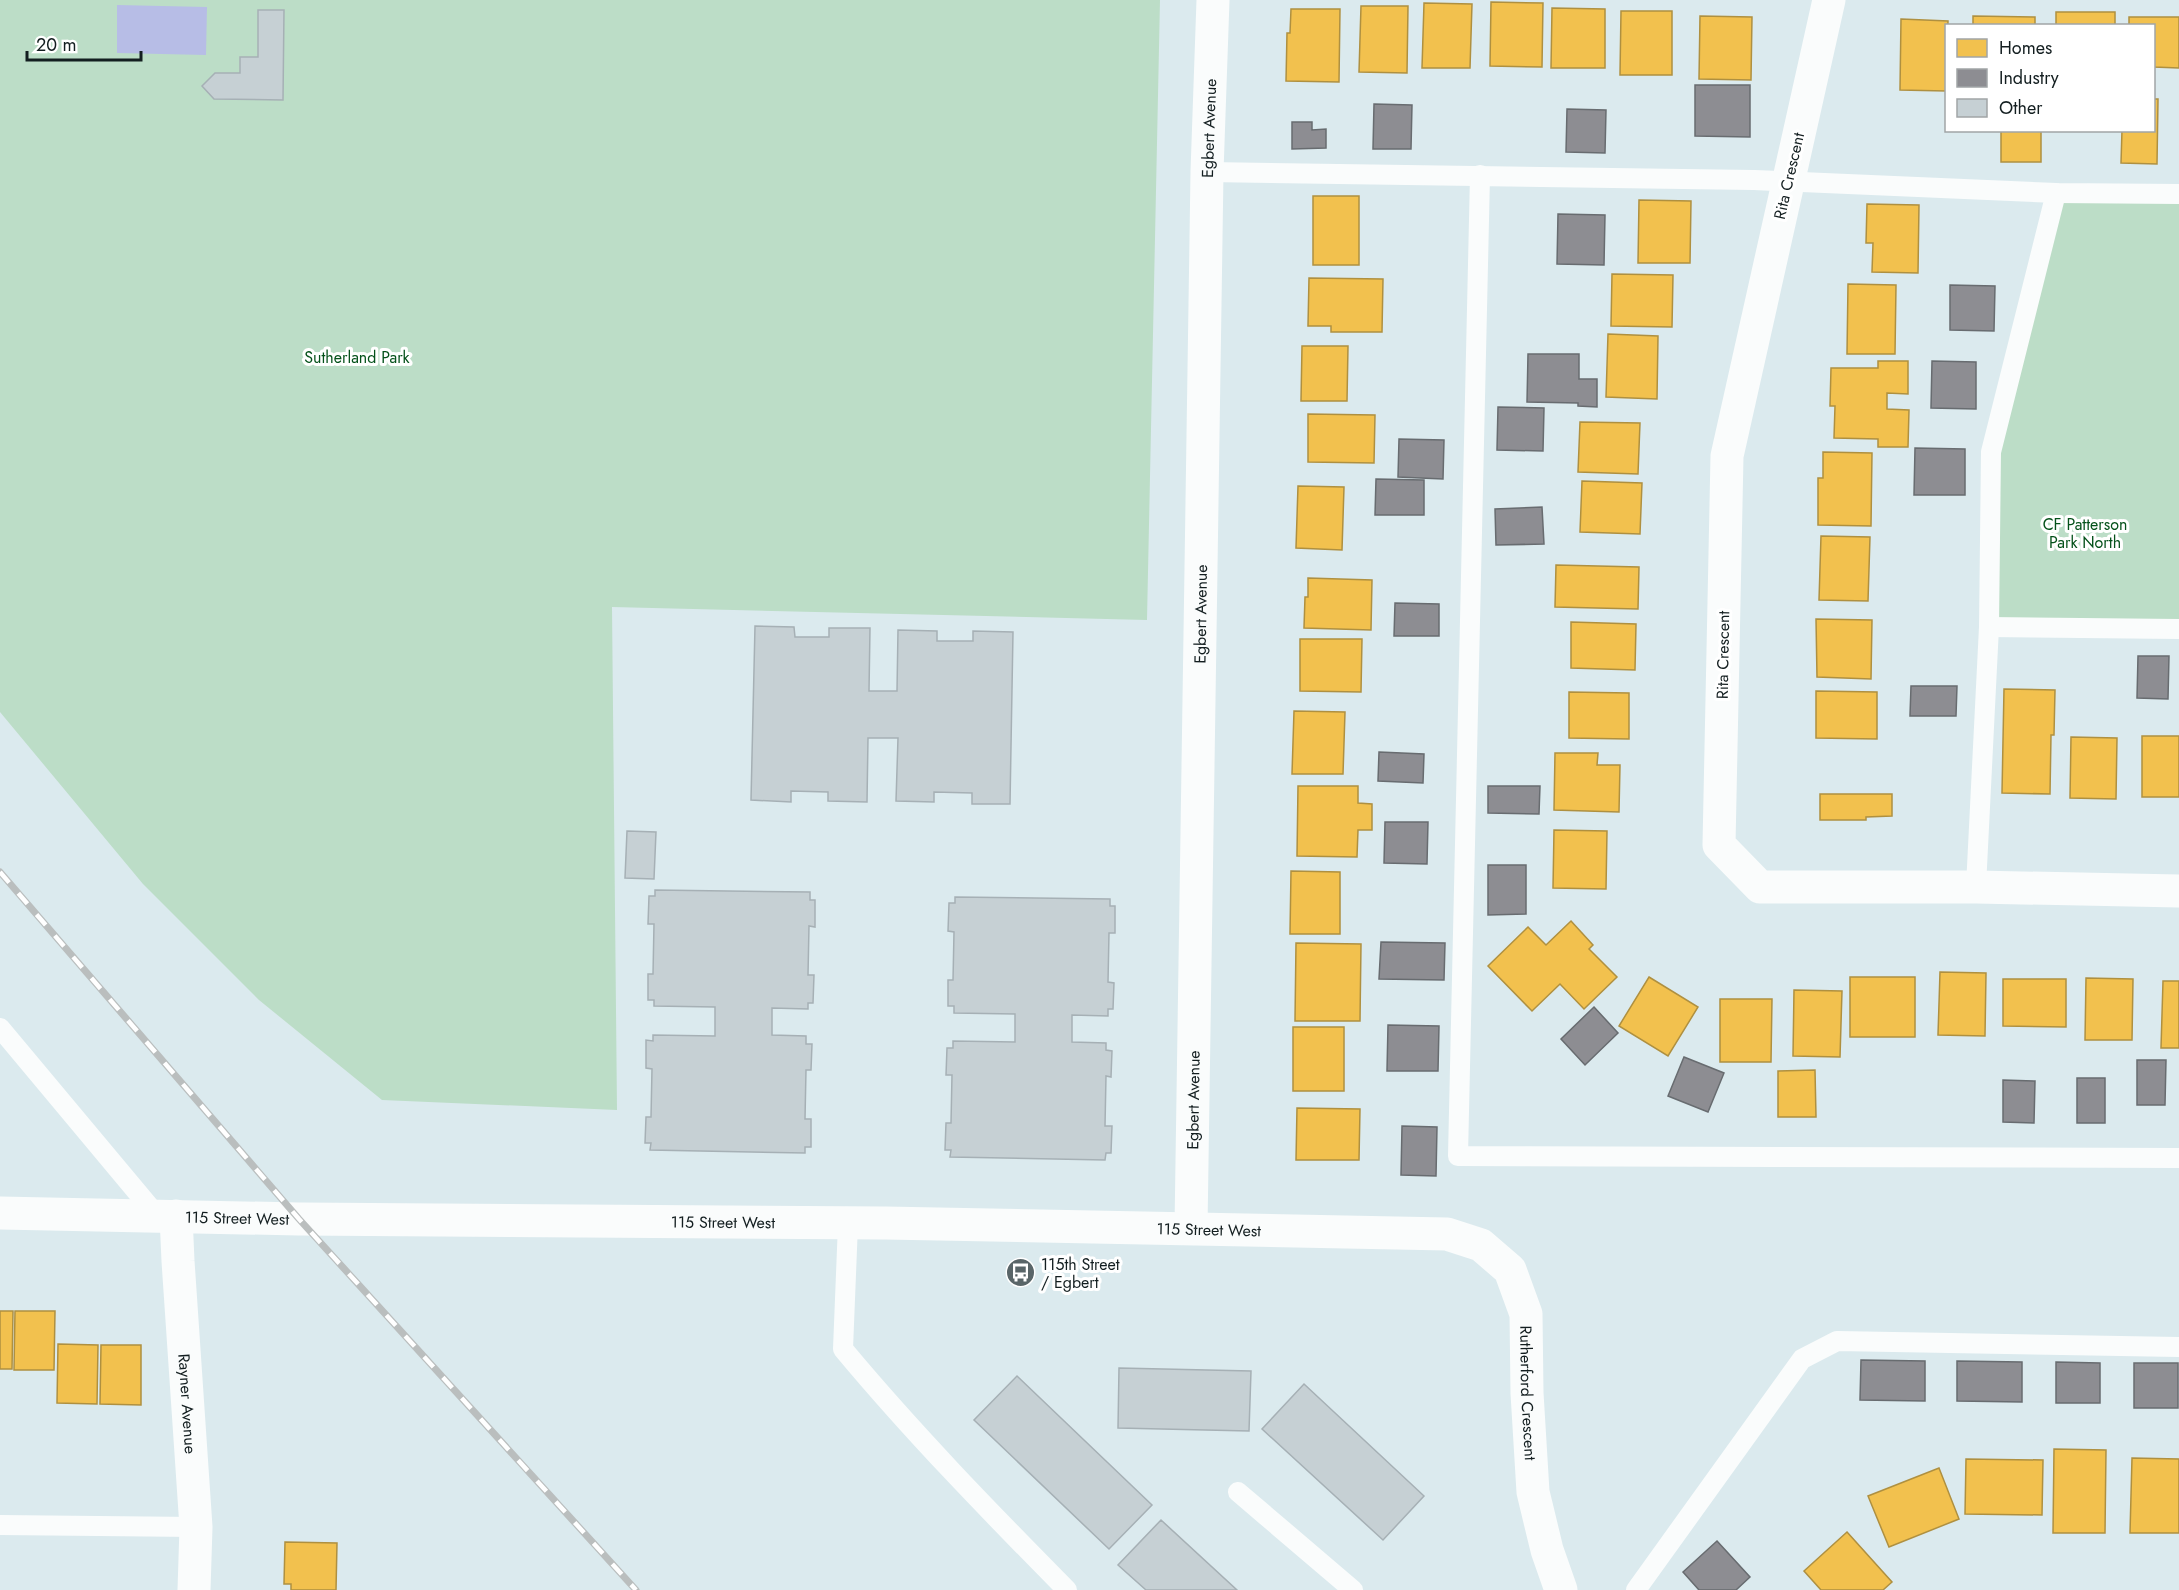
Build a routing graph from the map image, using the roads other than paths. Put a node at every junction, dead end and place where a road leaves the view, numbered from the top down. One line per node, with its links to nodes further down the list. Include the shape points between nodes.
1 (1214, 0): 3 (street, Egbert Avenue)
2 (1829, 0): 5 (street, Rita Crescent)
3 (1207, 172): 4 (lane); 17 (street, Egbert Avenue)
4 (1480, 175): 5 (lane); 13 (lane, via 1458,1156)
5 (1788, 181): 6 (lane); 10 (street, Rita Crescent, via 1727,456 1719,844 1760,886)
6 (2056, 193): 7 (lane); 8 (lane, via 1991,452)
7 (2179, 194)
8 (1989, 627): 9 (lane); 10 (lane)
9 (2179, 629)
10 (1976, 887): 11 (street, Rita Crescent)
11 (2179, 891)
12 (0, 1028): 15 (lane)
13 (2179, 1158)
14 (0, 1214): 15 (street, 115 Street West)
15 (167, 1217): 16 (street, 115 Street West); 22 (street, Rayner Avenue, via 178,1261)
16 (848, 1224): 17 (street, 115 Street West); 24 (lane, via 843,1349 976,1497)
17 (1191, 1228): 18 (street, 115 Street West)
18 (1447, 1234): 26 (street, Rutherford Crescent, via 1481,1245 1510,1270 1526,1314 1533,1492)
19 (2179, 1347): 27 (lane, via 1837,1341 1802,1359)
20 (1238, 1492): 25 (lane)
21 (0, 1525): 22 (lane)
22 (196, 1527): 23 (street, Rayner Avenue)
23 (194, 1590)
24 (1067, 1590)
25 (1353, 1590)
26 (1561, 1590)
27 (1636, 1590)

